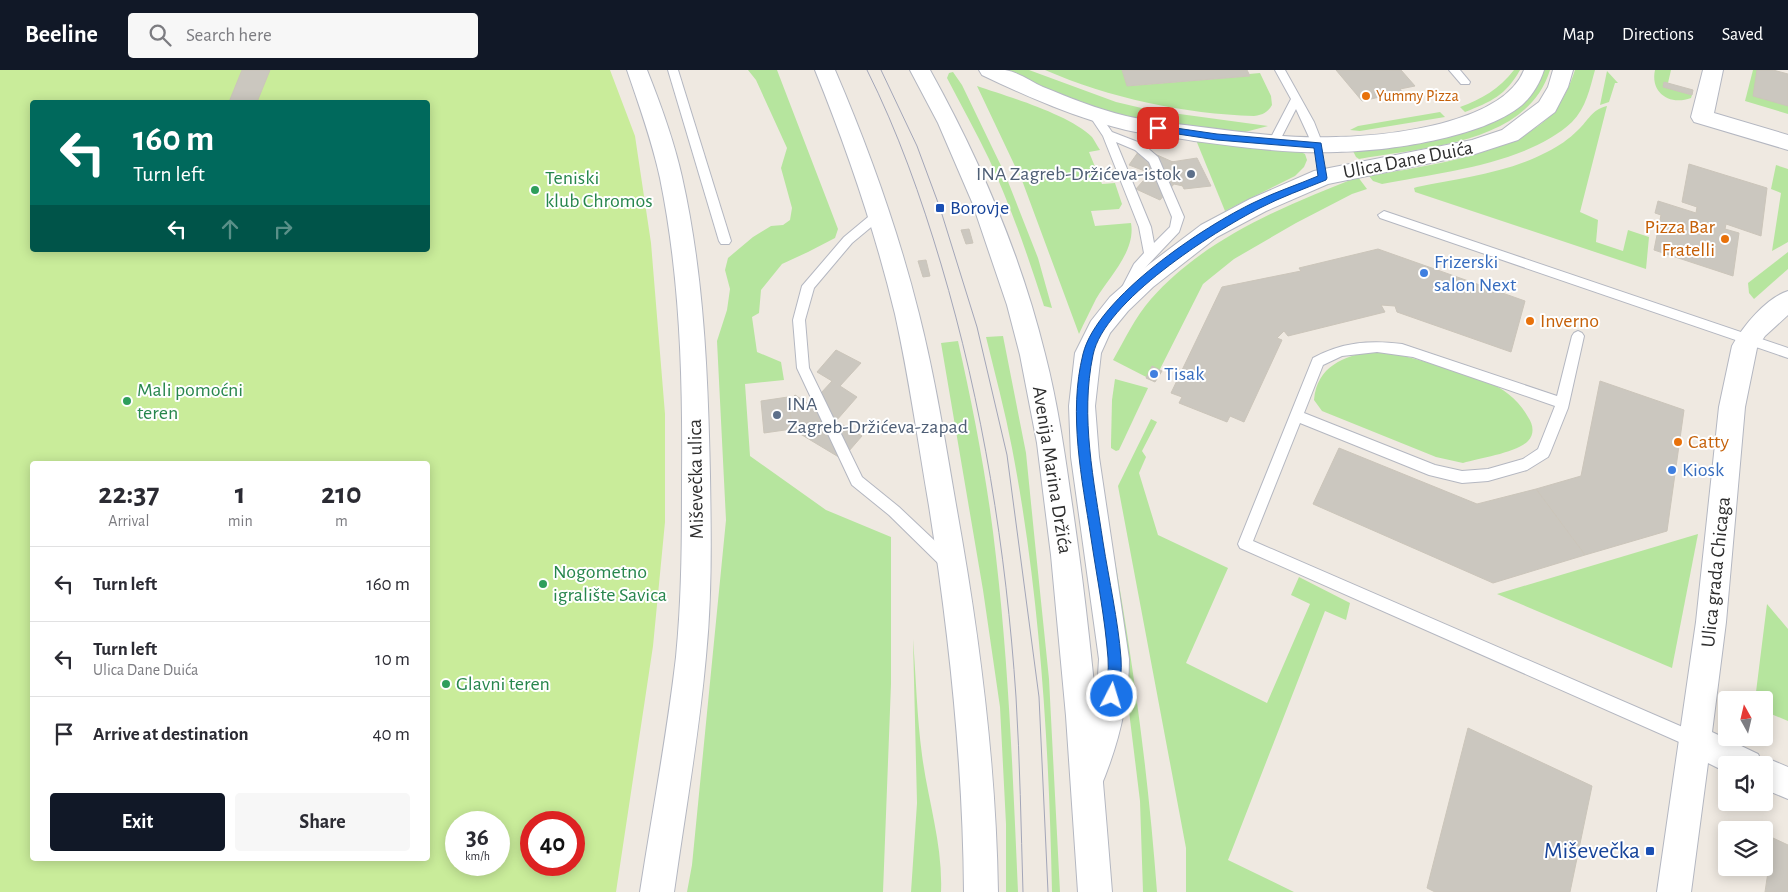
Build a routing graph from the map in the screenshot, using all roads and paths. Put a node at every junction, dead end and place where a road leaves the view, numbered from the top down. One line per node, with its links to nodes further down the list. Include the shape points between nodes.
1 (637, 70): 36 (street, Miševečka ulica, via 671,176 681,230 689,292 695,402 697,538 694,623)
2 (674, 70): 21 (lane)
3 (825, 70): 19 (street, via 844,113)
4 (920, 70): 34 (street, Avenija Marina Držića, via 949,123 994,229 1033,355 1050,443 1065,555)
5 (989, 70): 13 (street, Ulica Dane Duića)
6 (1280, 70): 12 (lane, Ulica Dane Duića)
7 (1454, 70): 11 (lane)
8 (1534, 70): 17 (street, Ulica Dane Duića, via 1530,81 1514,101 1482,118 1403,138)
9 (1563, 70): 18 (street, Ulica Dane Duića, via 1547,107 1510,135 1475,147)
10 (1712, 70): 16 (street, via 1702,117)
11 (1465, 82)
12 (1296, 99): 15 (lane); 17 (lane, Ulica Dane Duića)
13 (1092, 112): 14 (lane); 15 (street, Ulica Dane Duića, via 1119,121 1217,137)
14 (1108, 135): 22 (lane, via 1145,227); 22 (lane, via 1139,146 1154,160 1178,217 1175,228)
15 (1273, 142): 17 (street, Ulica Dane Duića)
16 (1788, 143)
17 (1318, 146): 18 (street)
18 (1322, 178): 24 (street, Ulica Dane Duića, via 1258,205 1209,231)
19 (878, 214): 30 (street, via 907,315); 30 (lane, via 848,240 808,286 799,320 803,368 857,481 894,510)
20 (1384, 215): 26 (lane)
21 (725, 241)
22 (1150, 253): 24 (lane, via 1138,267)
23 (1788, 300): 26 (street, Ulica grada Chicaga)
24 (1119, 304): 34 (street, Ulica Dane Duića, via 1100,328 1088,353 1082,406 1085,457 1114,659 1111,710)
25 (1578, 336): 28 (lane)
26 (1749, 340): 27 (lane); 31 (street, Ulica grada Chicaga, via 1732,407 1718,558)
27 (1788, 353)
28 (1562, 403): 29 (lane, via 1414,352 1394,347 1356,348 1329,354 1318,362); 29 (lane, via 1543,453 1527,464 1488,475 1462,476 1434,471)
29 (1297, 416): 31 (lane, via 1245,544)
30 (954, 568): 37 (street, via 973,740)
31 (1695, 741): 32 (street); 39 (street, Ulica grada Chicaga)
32 (1728, 756)
33 (1773, 776): 35 (street)
34 (1087, 782): 38 (street, Avenija Marina Držića)
35 (1788, 783)
36 (657, 892)
37 (981, 892)
38 (1096, 892)
39 (1674, 892)

